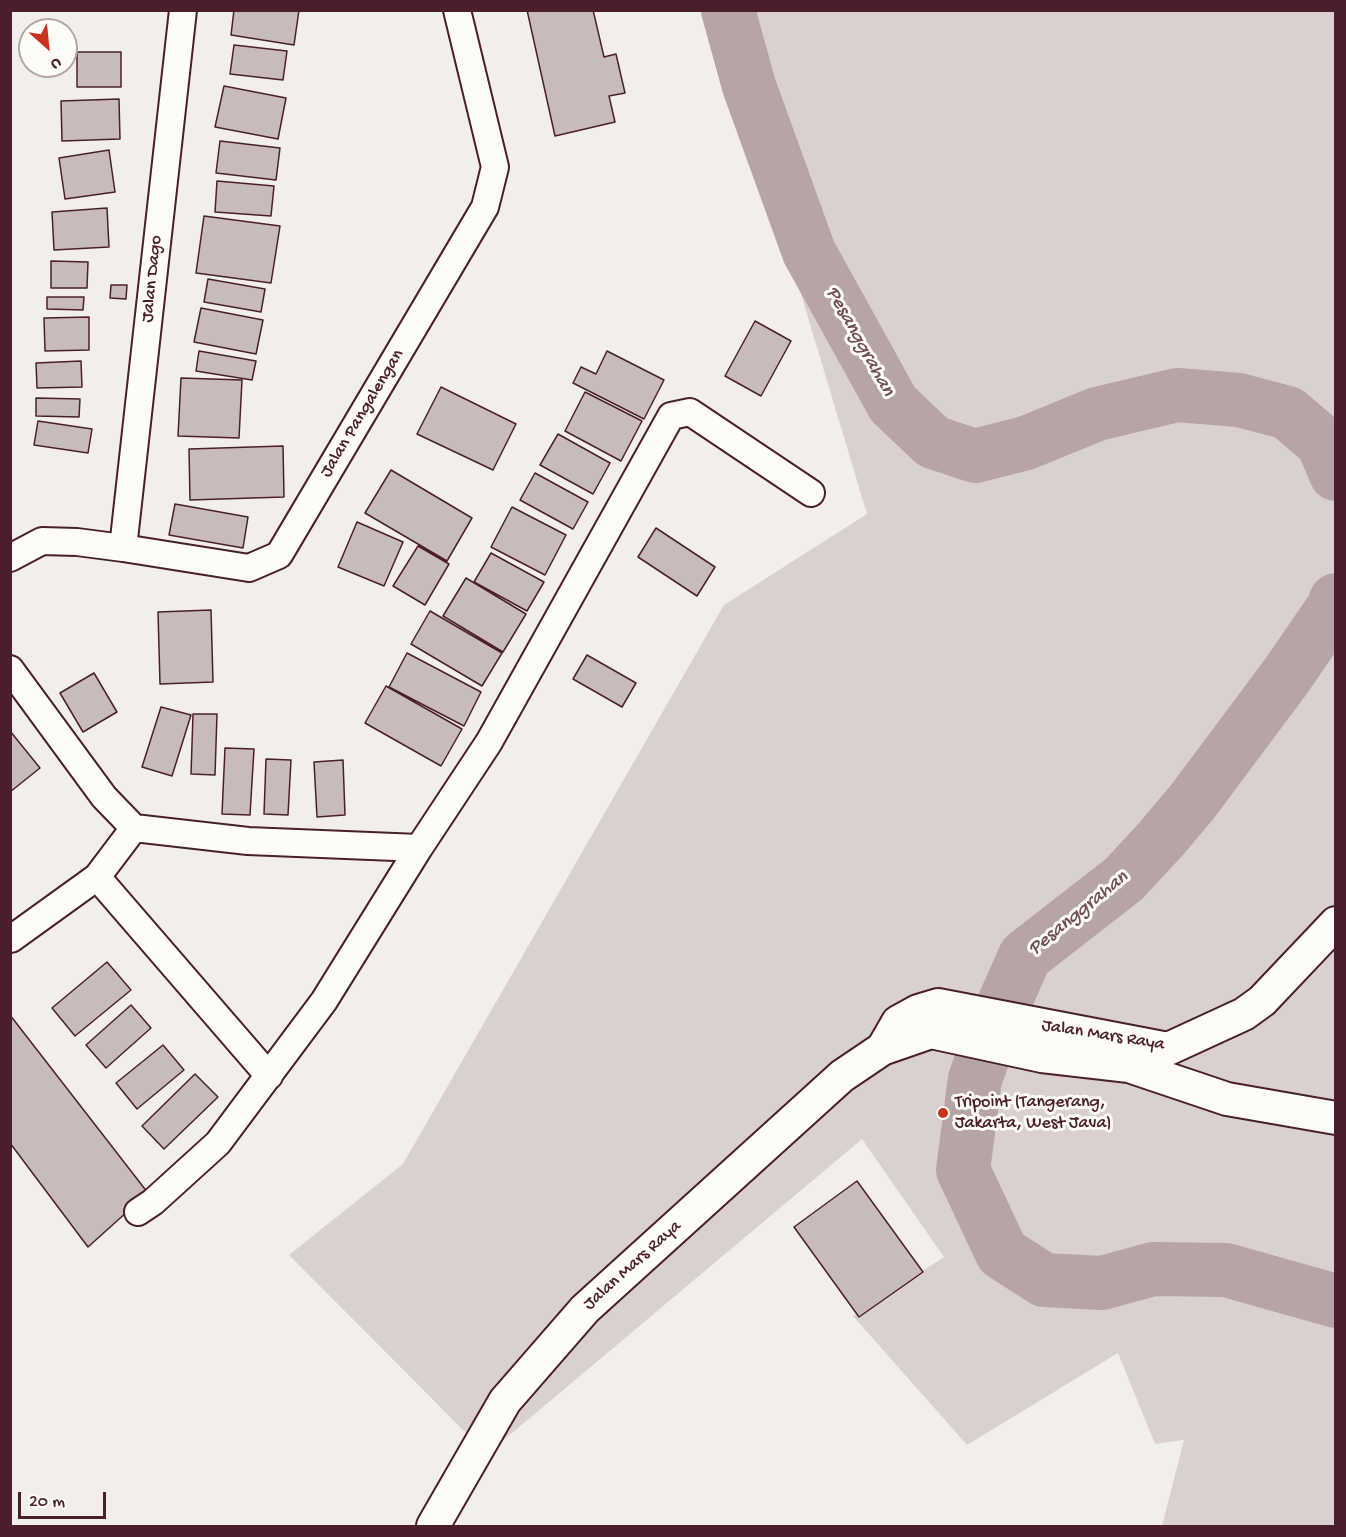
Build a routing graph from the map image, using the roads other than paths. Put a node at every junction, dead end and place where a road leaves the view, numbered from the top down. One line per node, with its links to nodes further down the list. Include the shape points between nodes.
1 (183, 10): 4 (street, Jalan Dago)
2 (457, 10): 4 (street, Jalan Pangalengan, via 495,167 485,207 279,555 249,568)
3 (811, 493): 8 (street, via 690,412 671,416 489,742)
4 (123, 548): 5 (street, Jalan Pangalengan, via 42,541)
5 (10, 558)
6 (10, 669): 7 (street, via 104,797)
7 (134, 828): 8 (street, via 248,841); 9 (street)
8 (419, 848): 13 (street, via 324,1001)
9 (97, 877): 11 (street); 13 (street)
10 (1335, 923): 12 (street, Jalan Mars Raya, via 1262,1001 1244,1014 1168,1049)
11 (11, 939)
12 (1044, 1041): 14 (street, Jalan Mars Raya, via 1227,1099); 16 (street, Jalan Mars Raya, via 935,1018 842,1076 585,1309 505,1401)
13 (269, 1076): 15 (street, via 218,1143)
14 (1335, 1118)
15 (138, 1212)
16 (433, 1527)

